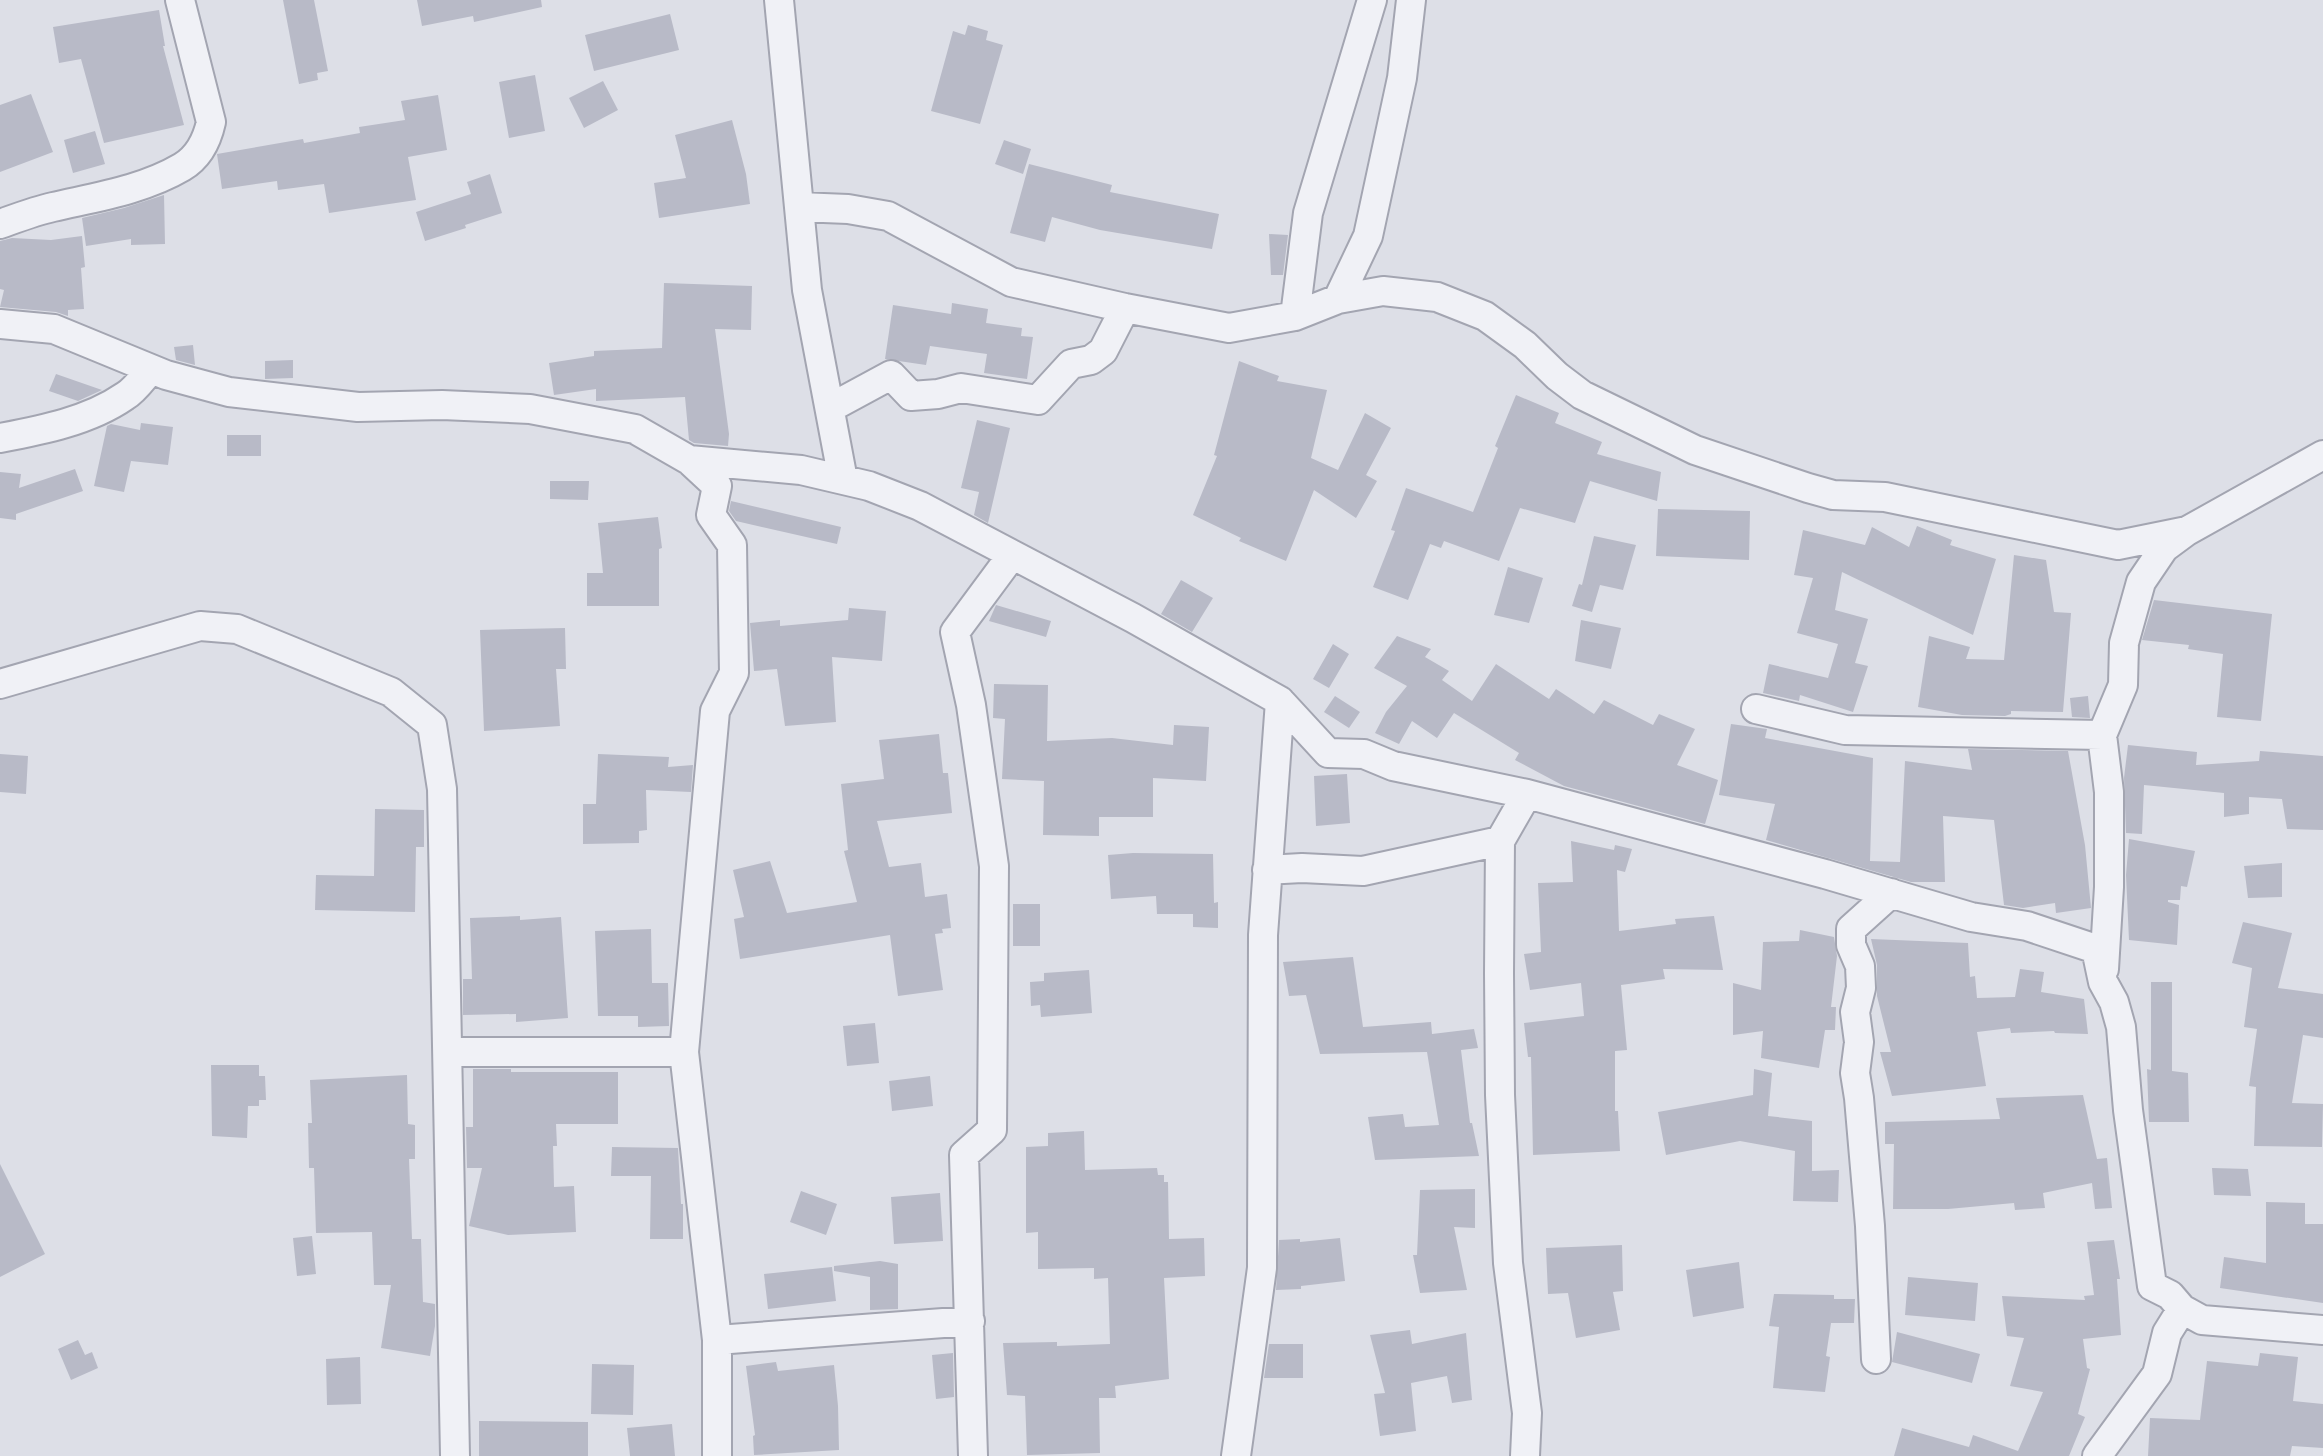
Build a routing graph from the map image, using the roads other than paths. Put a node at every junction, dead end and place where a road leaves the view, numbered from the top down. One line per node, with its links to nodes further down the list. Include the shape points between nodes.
1 (180, 0): 6 (street, via 211,122 207,140 184,166 147,182)
2 (779, 0): 5 (street)
3 (1372, 0): 9 (street, via 1308,213)
4 (1411, 0): 7 (street, via 1402,78 1368,236)
5 (799, 207): 8 (street, via 888,216 1011,282); 12 (street, via 807,290)
6 (0, 224)
7 (1338, 299): 9 (street); 18 (street, via 1383,291 1437,297 1485,316 1582,395 1695,450 1808,488 1833,495 1885,497)
8 (1125, 308): 9 (street, via 1229,328); 12 (street, via 1103,351 1071,364 1038,400 961,388 911,396 891,375)
9 (1295, 316)
10 (0, 324): 11 (street, via 54,329)
11 (151, 369): 13 (street, via 127,395 99,411); 15 (street, via 229,392 291,401 515,408 579,417 635,429)
12 (830, 408): 16 (street)
13 (0, 438)
14 (2323, 455): 17 (street)
15 (689, 460): 16 (street, via 801,470); 31 (street, via 717,486 711,515 732,545 734,673 715,711)
16 (843, 480): 19 (street, via 920,506)
17 (2187, 531): 18 (street); 20 (street, via 2164,548)
18 (2118, 545): 20 (street)
19 (1012, 555): 22 (street); 33 (street, via 955,632 994,866 992,1130 964,1155)
20 (2141, 582): 24 (street, via 2124,643 2123,685)
21 (0, 684): 30 (street, via 200,626 237,629 391,692 432,725 442,789)
22 (1280, 701): 25 (street, via 1328,753 1364,754 1393,766); 27 (street)
23 (1756, 709): 24 (street, via 1845,730)
24 (2102, 735): 29 (street, via 2109,792)
25 (1527, 794): 26 (street); 28 (street)
26 (1500, 841): 27 (street, via 1363,871); 41 (street, via 1500,1095 1508,1263 1527,1413)
27 (1267, 870): 40 (street, via 1262,1268)
28 (1891, 893): 29 (street, via 1971,917 2027,926 2096,949); 36 (street, via 1851,929 1860,966 1855,1073)
29 (2103, 982): 32 (street, via 2121,1027 2152,1286)
30 (448, 1052): 31 (street); 37 (street)
31 (684, 1052): 35 (street)
32 (2182, 1309): 34 (street, via 2202,1320); 42 (street, via 2167,1333 2157,1374)
33 (970, 1321): 35 (street); 39 (street)
34 (2323, 1330)
35 (717, 1340): 38 (street)
36 (1876, 1359)
37 (455, 1456)
38 (717, 1456)
39 (973, 1456)
40 (1236, 1456)
41 (1525, 1456)
42 (2097, 1456)

